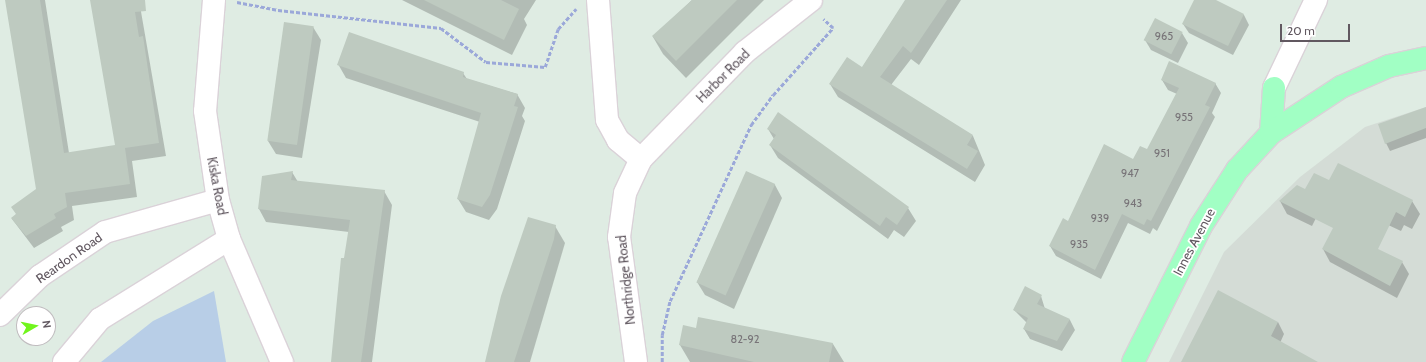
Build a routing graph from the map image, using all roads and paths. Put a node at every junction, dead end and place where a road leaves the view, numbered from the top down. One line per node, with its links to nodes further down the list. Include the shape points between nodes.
1 (1316, 0): 6 (street)
2 (224, 1): 3 (path, via 278,10 441,28 486,62 545,67 558,29 577,8); 9 (street, Kiska Road, via 205,111)
3 (598, 2): 8 (street, via 607,120 618,140)
4 (809, 3): 8 (street, Harbor Road, via 745,52); 15 (path, via 833,28 773,95 751,125 670,301 662,335)
5 (1426, 58): 7 (main road, Innes Avenue, via 1389,66 1341,87)
6 (1274, 88): 7 (main road)
7 (1271, 133): 16 (main road, Innes Avenue, via 1237,170 1201,226)
8 (641, 159): 14 (street, Northridge Road, via 625,193 619,238)
9 (218, 200): 10 (street, Kiska Road); 11 (street, Reardon Road, via 105,232 40,276)
10 (229, 240): 12 (street, via 167,281 100,319); 13 (street, Kiska Road)
11 (0, 315)
12 (64, 362)
13 (282, 362)
14 (636, 362)
15 (662, 362)
16 (1133, 362)

